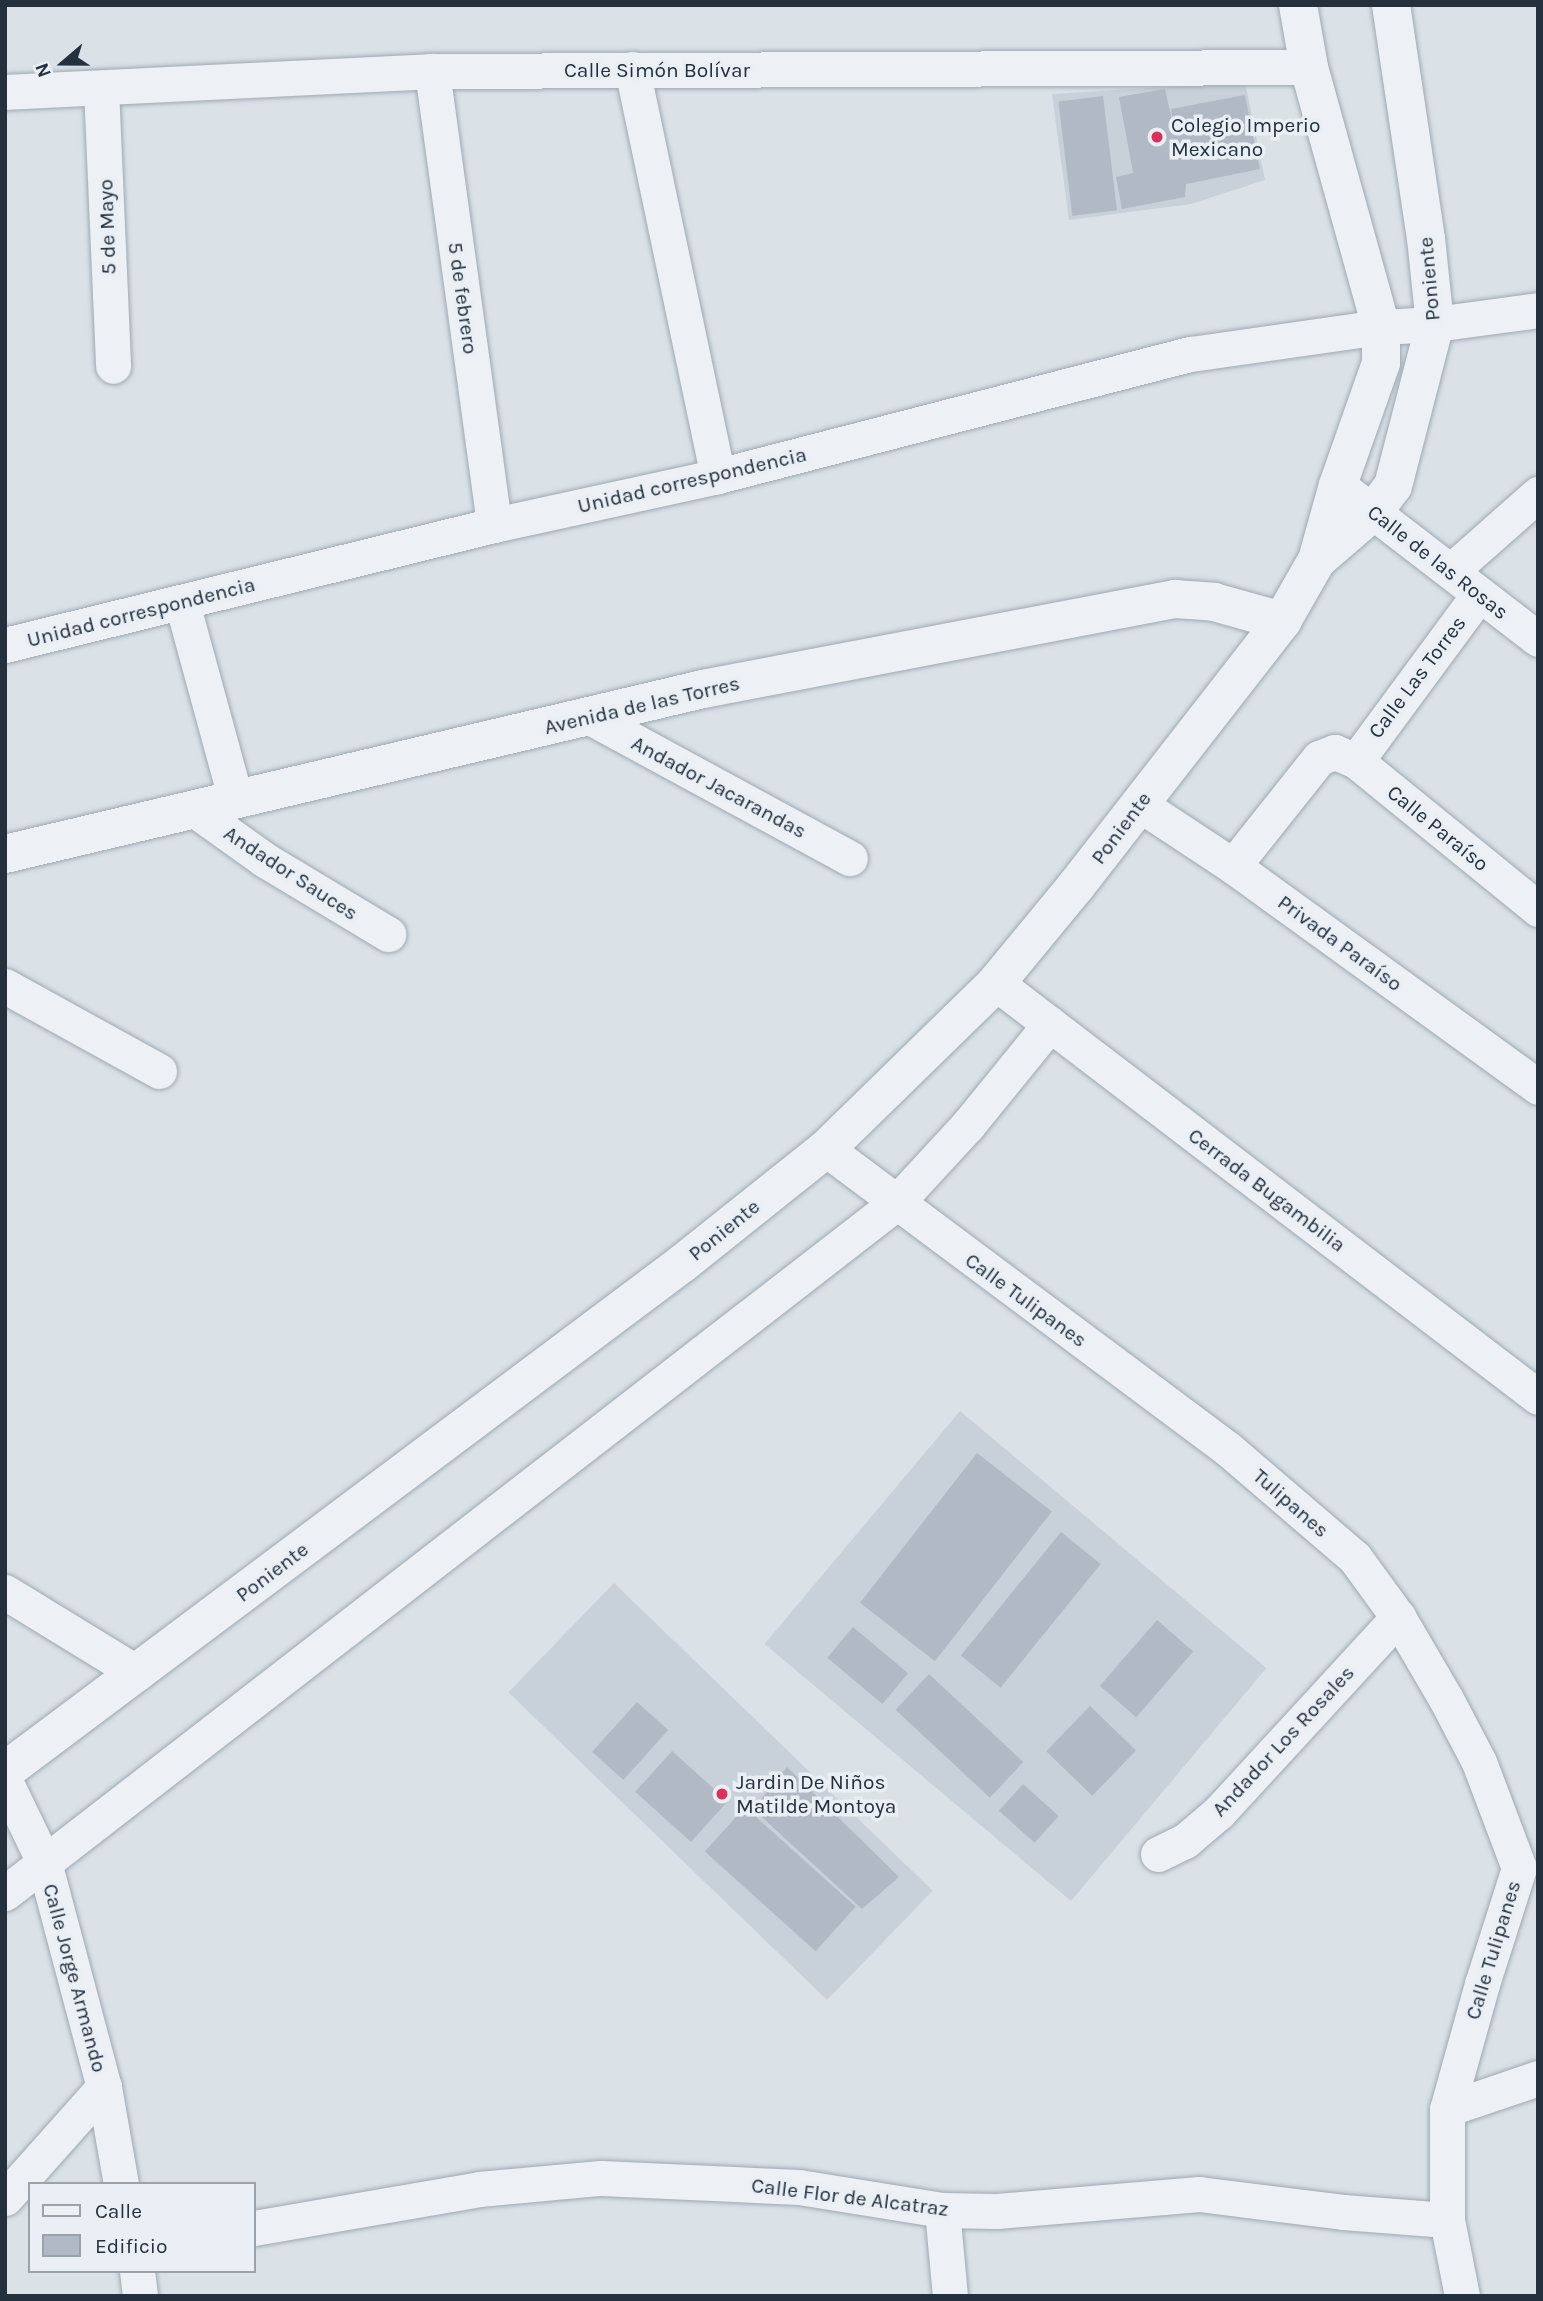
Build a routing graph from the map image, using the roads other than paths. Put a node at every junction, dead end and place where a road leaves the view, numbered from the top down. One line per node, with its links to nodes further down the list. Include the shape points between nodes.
1 (1298, 5): 3 (street, Poniente)
2 (1391, 5): 9 (street, Poniente)
3 (1308, 67): 4 (street, Calle Simón Bolívar); 10 (street, Poniente)
4 (632, 69): 5 (street, Calle Simón Bolívar); 12 (street)
5 (432, 71): 6 (street, Calle Simón Bolívar); 16 (street, 5 de febrero)
6 (101, 88): 7 (street, Calle Simón Bolívar); 11 (street, 5 de Mayo)
7 (5, 92)
8 (1538, 310): 9 (street, Unidad correspondencia)
9 (1435, 324): 10 (street, Unidad correspondencia); 15 (street, Poniente, via 1393,486)
10 (1381, 327): 12 (street, Unidad correspondencia, via 1191,355); 13 (street, Poniente, via 1381,363)
11 (113, 366)
12 (718, 476): 16 (street, Unidad correspondencia)
13 (1338, 485): 15 (street, Calle de las Rosas); 17 (street, Poniente)
14 (1538, 494): 18 (street)
15 (1374, 511): 17 (street, Poniente); 18 (street, Calle de las Rosas)
16 (494, 525): 20 (street, Unidad correspondencia)
17 (1317, 560): 21 (street, Poniente)
18 (1452, 570): 19 (street, Calle de las Rosas)
19 (1479, 594): 22 (street, Calle de las Rosas); 25 (street, Calle Las Torres)
20 (182, 603): 23 (street, Unidad correspondencia); 26 (street)
21 (1282, 621): 24 (street, Avenida de las Torres, via 1214,601 1175,599 703,689); 27 (street, Poniente)
22 (1538, 639)
23 (5, 645)
24 (588, 716): 26 (street, Avenida de las Torres); 30 (street, Andador Jacarandas)
25 (1345, 756): 31 (street, Calle Las Torres, via 1319,758); 32 (street, Calle Paraíso)
26 (236, 800): 28 (street, Avenida de las Torres)
27 (1139, 804): 31 (street, Privada Paraíso); 34 (street, Poniente)
28 (195, 810): 29 (street, Avenida de las Torres); 33 (street, Andador Sauces, via 265,860)
29 (5, 854)
30 (850, 858)
31 (1233, 866): 38 (street, Privada Paraíso)
32 (1538, 909)
33 (388, 934)
34 (996, 983): 36 (street, Cerrada Bugambilia); 39 (street, Poniente)
35 (5, 986): 37 (street)
36 (1050, 1024): 40 (street, via 968,1125); 41 (street, Cerrada Bugambilia)
37 (159, 1071)
38 (1538, 1087)
39 (826, 1149): 40 (street, Calle Tulipanes); 46 (street, Poniente, via 683,1263)
40 (895, 1203): 42 (street, Calle Tulipanes); 50 (street)
41 (1538, 1397)
42 (1228, 1449): 43 (street, Tulipanes)
43 (1355, 1558): 45 (street, Calle Tulipanes)
44 (5, 1592): 46 (street)
45 (1398, 1617): 49 (street, Andador Los Rosales, via 1219,1812 1185,1840); 51 (street, Calle Tulipanes, via 1479,1762)
46 (137, 1673): 47 (street, Poniente)
47 (5, 1771)
48 (5, 1781): 50 (street, Calle Jorge Armando)
49 (1157, 1854)
50 (44, 1862): 52 (street); 54 (street, Calle Jorge Armando)
51 (1528, 1864): 55 (street, Calle Tulipanes)
52 (5, 1893)
53 (1538, 2078): 55 (street)
54 (104, 2087): 56 (street, Calle Jorge Armando); 57 (street)
55 (1447, 2109): 59 (street, Calle Tulipanes)
56 (121, 2182)
57 (5, 2198)
58 (942, 2210): 59 (street, Calle Flor de Alcatraz, via 997,2211 1199,2194); 60 (street, Calle Flor de Alcatraz, via 799,2187 601,2178 479,2189); 63 (street)
59 (1447, 2220): 64 (street, Calle Tulipanes)
60 (256, 2228)
61 (136, 2273): 62 (street)
62 (141, 2296)
63 (950, 2296)
64 (1462, 2296)

